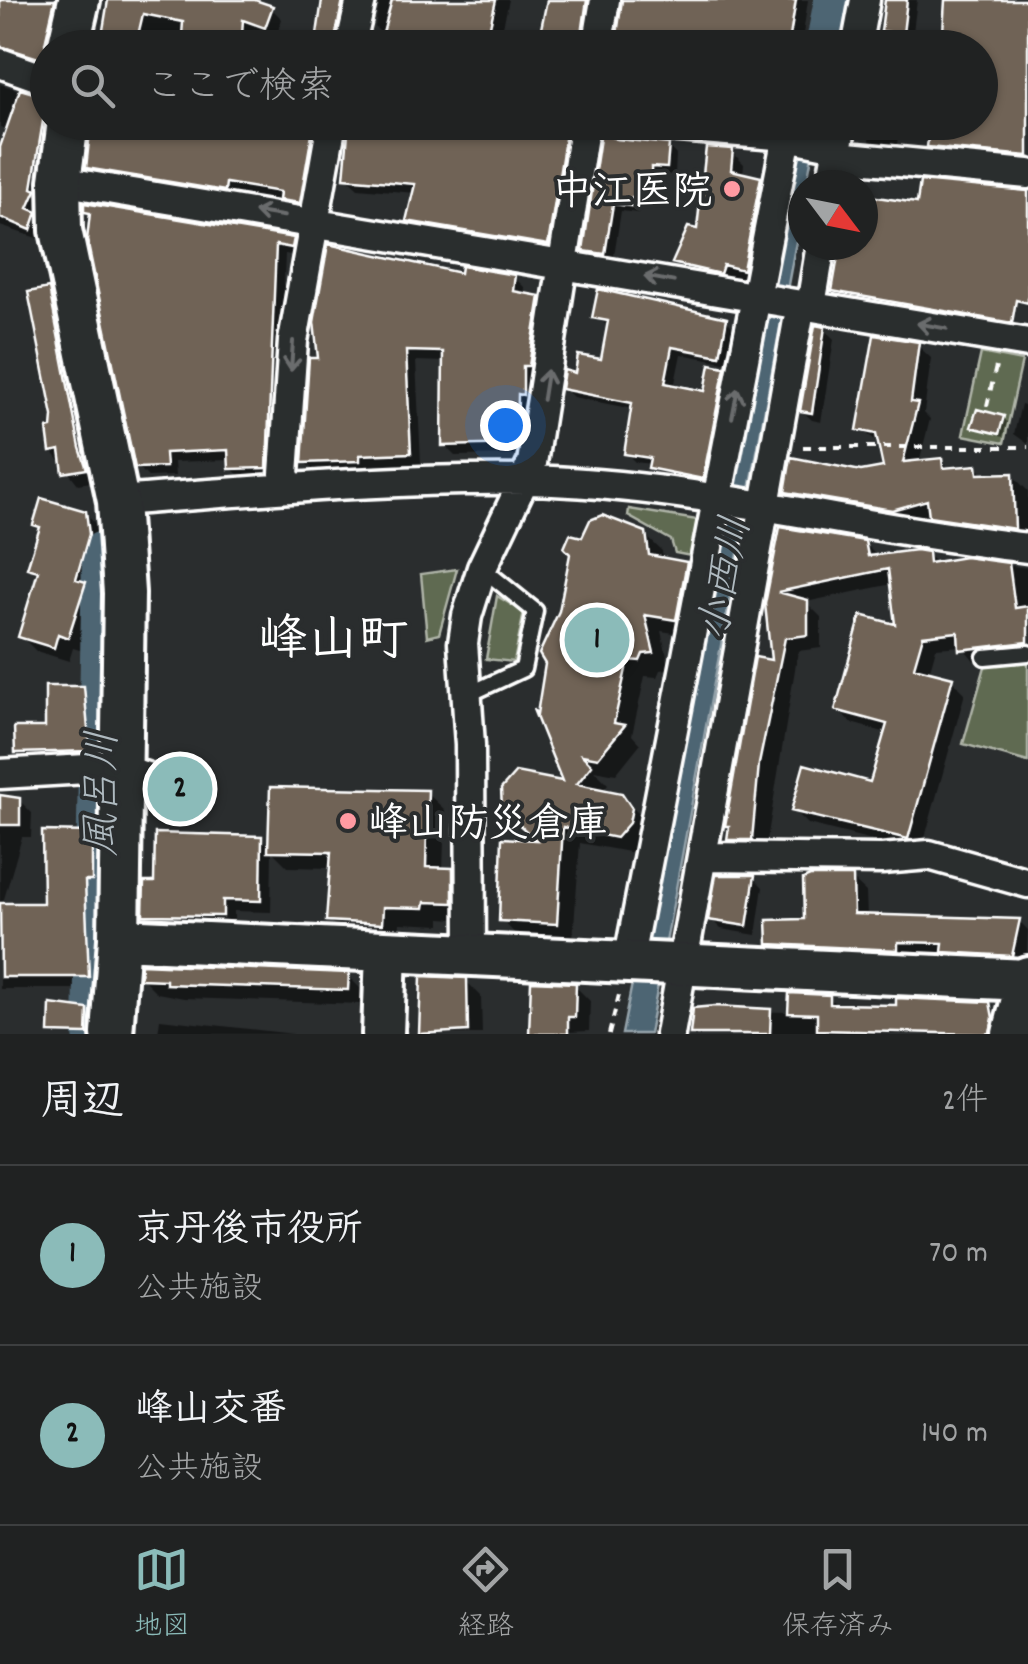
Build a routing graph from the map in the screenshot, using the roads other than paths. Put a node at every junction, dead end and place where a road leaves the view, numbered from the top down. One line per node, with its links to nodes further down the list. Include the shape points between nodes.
1 (79, 0): 5 (street)
2 (360, 0): 6 (street)
3 (605, 0): 7 (street)
4 (865, 0): 8 (street)
5 (72, 30)
6 (354, 30)
7 (600, 30)
8 (859, 30)
9 (0, 63): 10 (street)
10 (30, 74)
11 (66, 140): 18 (street)
12 (328, 140): 19 (street)
13 (582, 140): 21 (street)
14 (788, 140): 22 (street)
15 (835, 142): 16 (street); 17 (street)
16 (832, 170)
17 (1028, 174)
18 (60, 181): 19 (street, one-way to 18); 28 (street, via 61,230)
19 (312, 220): 21 (street); 26 (street, one-way to 26, via 293,341 284,474)
20 (816, 260): 23 (street)
21 (564, 264): 22 (street, one-way to 21); 25 (street, one-way to 21)
22 (758, 297): 23 (street); 27 (street, one-way to 22)
23 (802, 304): 24 (street, one-way to 23); 29 (street)
24 (1016, 340)
25 (527, 480): 26 (street); 27 (street); 31 (street)
26 (290, 488): 28 (street)
27 (718, 499): 29 (street); 42 (street)
28 (118, 501): 36 (street)
29 (760, 506): 30 (street); 37 (street)
30 (1028, 548)
31 (482, 568): 34 (street, via 466,616); 34 (lane, via 534,611 523,670)
32 (1028, 654): 33 (lane)
33 (985, 657)
34 (467, 695): 41 (street)
35 (0, 774): 36 (street)
36 (132, 775): 39 (street)
37 (703, 857): 38 (street, via 882,860 923,851); 43 (street)
38 (1028, 882)
39 (119, 939): 40 (street); 46 (street)
40 (386, 952): 41 (street); 47 (street)
41 (471, 956): 42 (street)
42 (630, 963): 43 (street)
43 (679, 964): 44 (street); 48 (street)
44 (1028, 978): 45 (street)
45 (1014, 1032)
46 (112, 1034)
47 (384, 1034)
48 (670, 1034)

